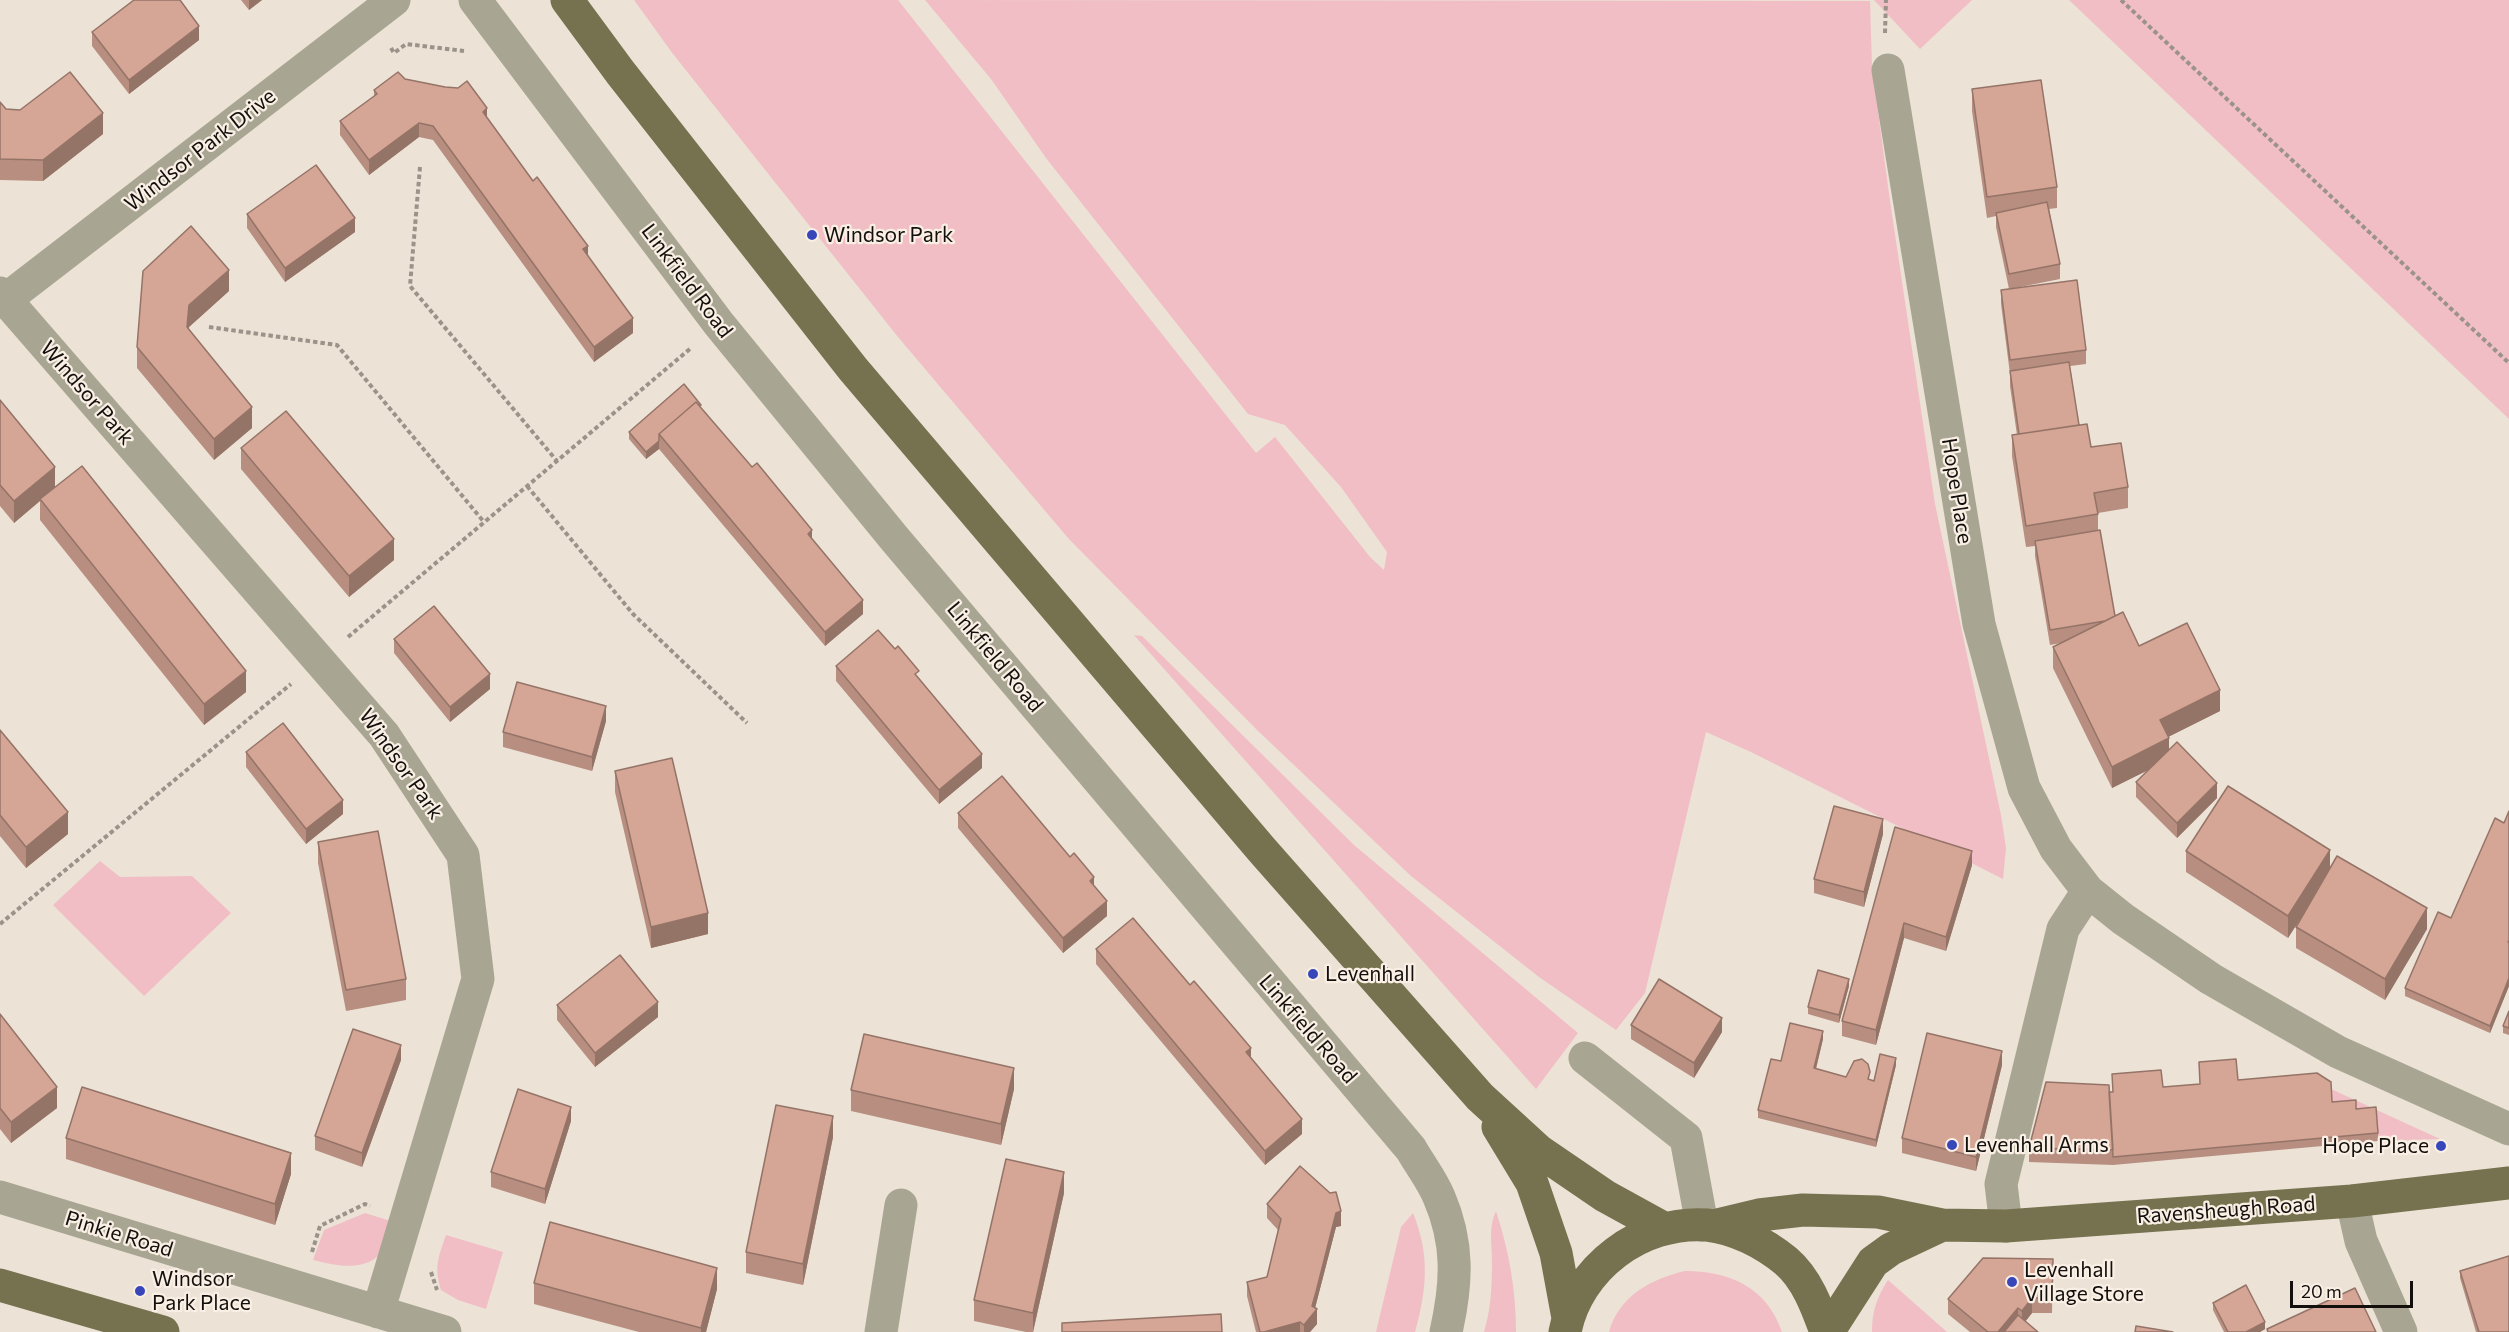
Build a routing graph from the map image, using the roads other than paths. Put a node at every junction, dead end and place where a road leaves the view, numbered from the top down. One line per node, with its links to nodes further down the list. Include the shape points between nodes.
1 (394, 0): 5 (street, Windsor Park Drive)
2 (474, 0): 24 (street, Linkfield Road, via 719,324 894,538 1411,1149 1439,1195 1454,1239 1454,1297)
3 (567, 0): 8 (main road, via 853,369 1255,841)
4 (1888, 70): 6 (street, Hope Place, via 1979,624 2024,788 2056,849)
5 (3, 296): 19 (street, Windsor Park, via 384,735 463,855 478,979)
6 (2088, 891): 9 (street, Hope Place, via 2211,979 2338,1052); 16 (street, via 2063,930 2057,953 2001,1184)
7 (1586, 1058): 15 (street, via 1686,1138)
8 (1480, 1097): 17 (main road, via 1539,1151 1605,1196); 20 (main road, via 1532,1183 1556,1253)
9 (2509, 1129)
10 (2509, 1183): 12 (main road, Ravensheugh Road)
11 (0, 1197): 19 (street, Pinkie Road)
12 (2352, 1202): 16 (main road, Ravensheugh Road); 26 (street, via 2361,1242)
13 (901, 1205): 23 (street)
14 (1941, 1225): 15 (main road, Ravensheugh Road, via 1878,1212 1803,1210); 16 (main road, Ravensheugh Road); 25 (main road, Ravensheugh Road, via 1873,1262)
15 (1707, 1226): 17 (main road, Ravensheugh Road); 25 (main road, via 1752,1238 1787,1262 1812,1294)
16 (2006, 1226)
17 (1665, 1229): 20 (main road, Ravensheugh Road, via 1632,1241 1605,1260 1582,1287)
18 (0, 1285): 21 (main road)
19 (378, 1312): 22 (street, Pinkie Road)
20 (1567, 1325)
21 (163, 1332)
22 (445, 1332)
23 (881, 1332)
24 (1446, 1332)
25 (1827, 1332)
26 (2401, 1332)

